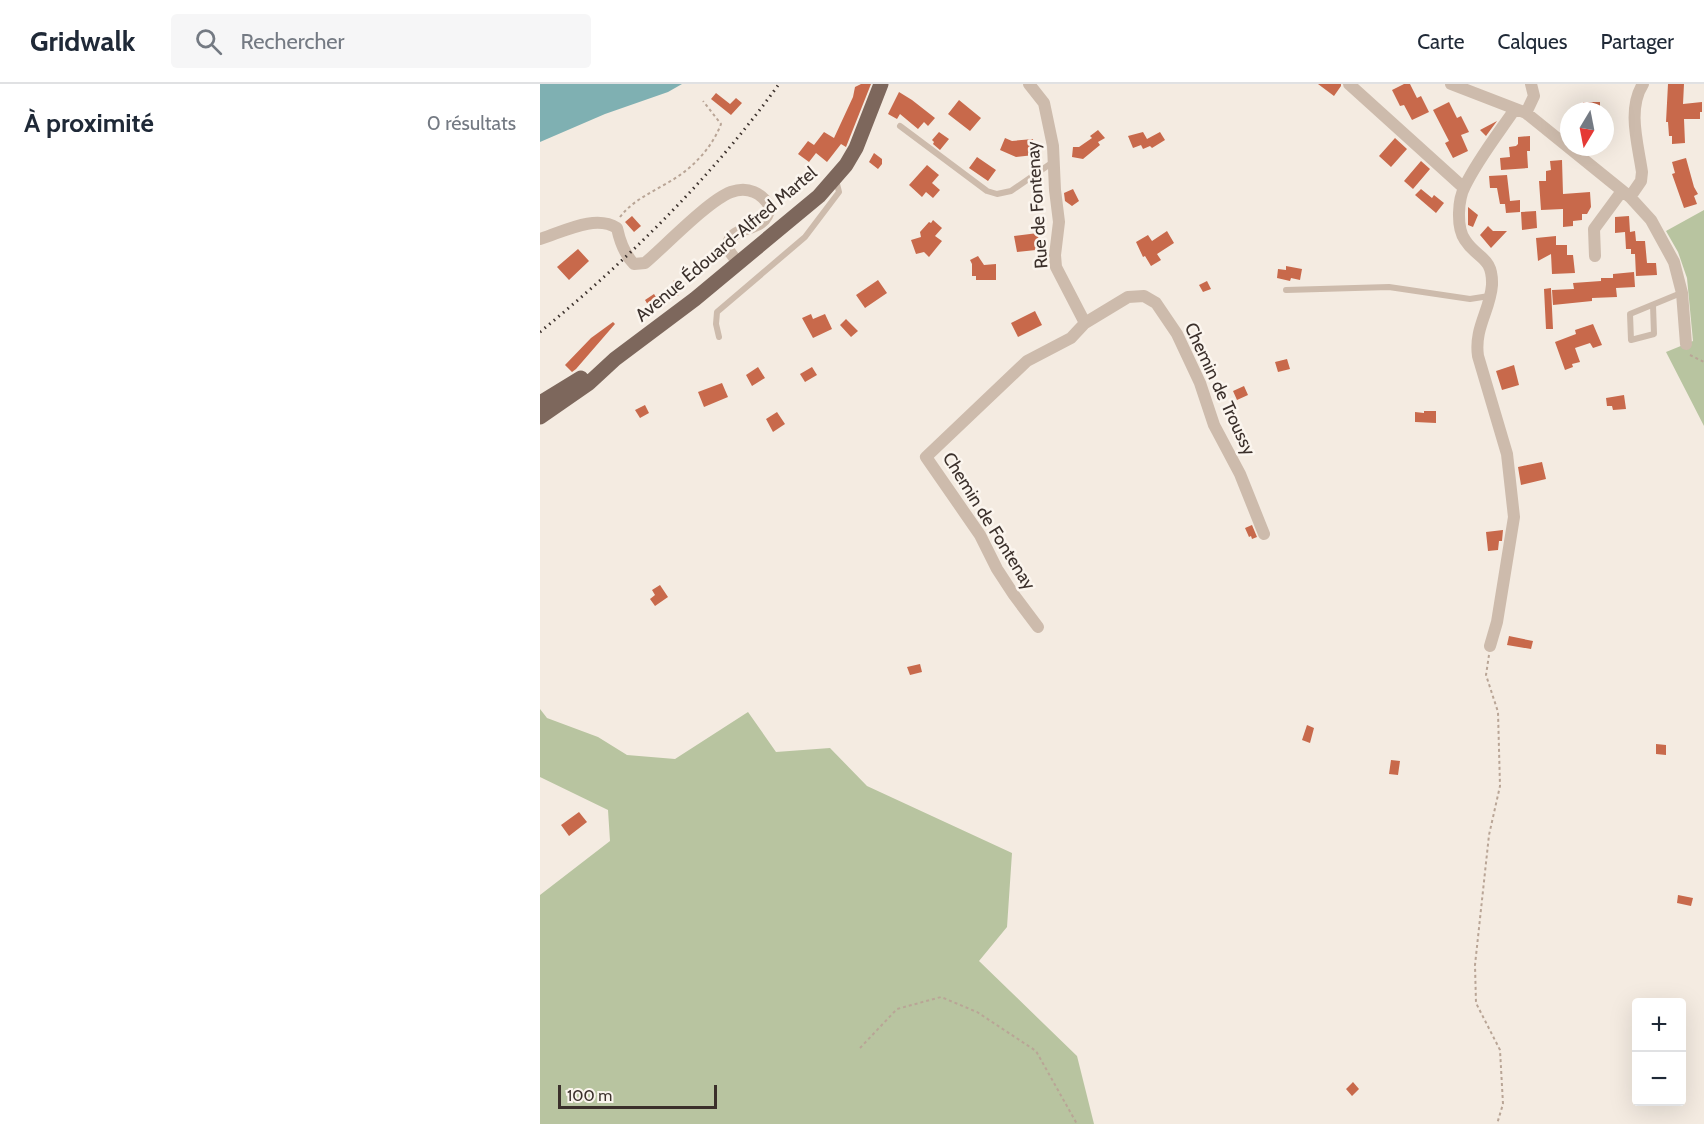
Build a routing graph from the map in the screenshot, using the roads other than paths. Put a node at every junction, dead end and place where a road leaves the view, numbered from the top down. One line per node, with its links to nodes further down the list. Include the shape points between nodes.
1 (881, 84): 10 (main road, Avenue Édouard-Alfred Martel, via 856,148)
2 (1029, 84): 9 (street, Rue de Fontenay, via 1044,103)
3 (1349, 84): 11 (street)
4 (1451, 84): 7 (street)
5 (1531, 84): 7 (street, via 1534,96)
6 (1643, 84): 12 (street, via 1636,94 1634,109 1641,181)
7 (1521, 111): 11 (street); 12 (street)
8 (900, 126): 9 (lane, via 997,194 1011,191)
9 (1054, 162): 20 (street, Rue de Fontenay, via 1059,222 1056,267)
10 (836, 178): 15 (main road, Avenue Édouard-Alfred Martel); 21 (lane, via 839,192 805,237 717,312)
11 (1464, 188): 18 (street, via 1460,225 1465,240 1490,266)
12 (1626, 194): 14 (street, via 1594,229); 17 (street, via 1651,220 1674,262)
13 (540, 239): 15 (street, via 590,223 608,222 617,228 627,257 634,264 645,263 709,206 730,192 746,189 764,196 770,207 765,220 729,238 727,248)
14 (1595, 256)
15 (738, 263): 23 (main road, Avenue Édouard-Alfred Martel)
16 (1286, 290): 18 (lane, via 1389,287 1470,299)
17 (1682, 293): 19 (lane); 22 (street)
18 (1489, 296): 28 (street, via 1476,340 1507,454 1514,518)
19 (1653, 305): 19 (lane, via 1630,314 1631,340 1654,334)
20 (1085, 324): 26 (street, Chemin de Troussy, via 1128,297 1144,296 1156,303 1177,334 1200,383 1214,425 1240,474); 27 (street, Chemin de Fontenay, via 1071,338 1027,361 926,457)
21 (719, 337)
22 (1686, 344)
23 (615, 359): 24 (main road); 25 (main road, via 589,383)
24 (540, 402)
25 (540, 417)
26 (1264, 534)
27 (1038, 627)
28 (1490, 646)

